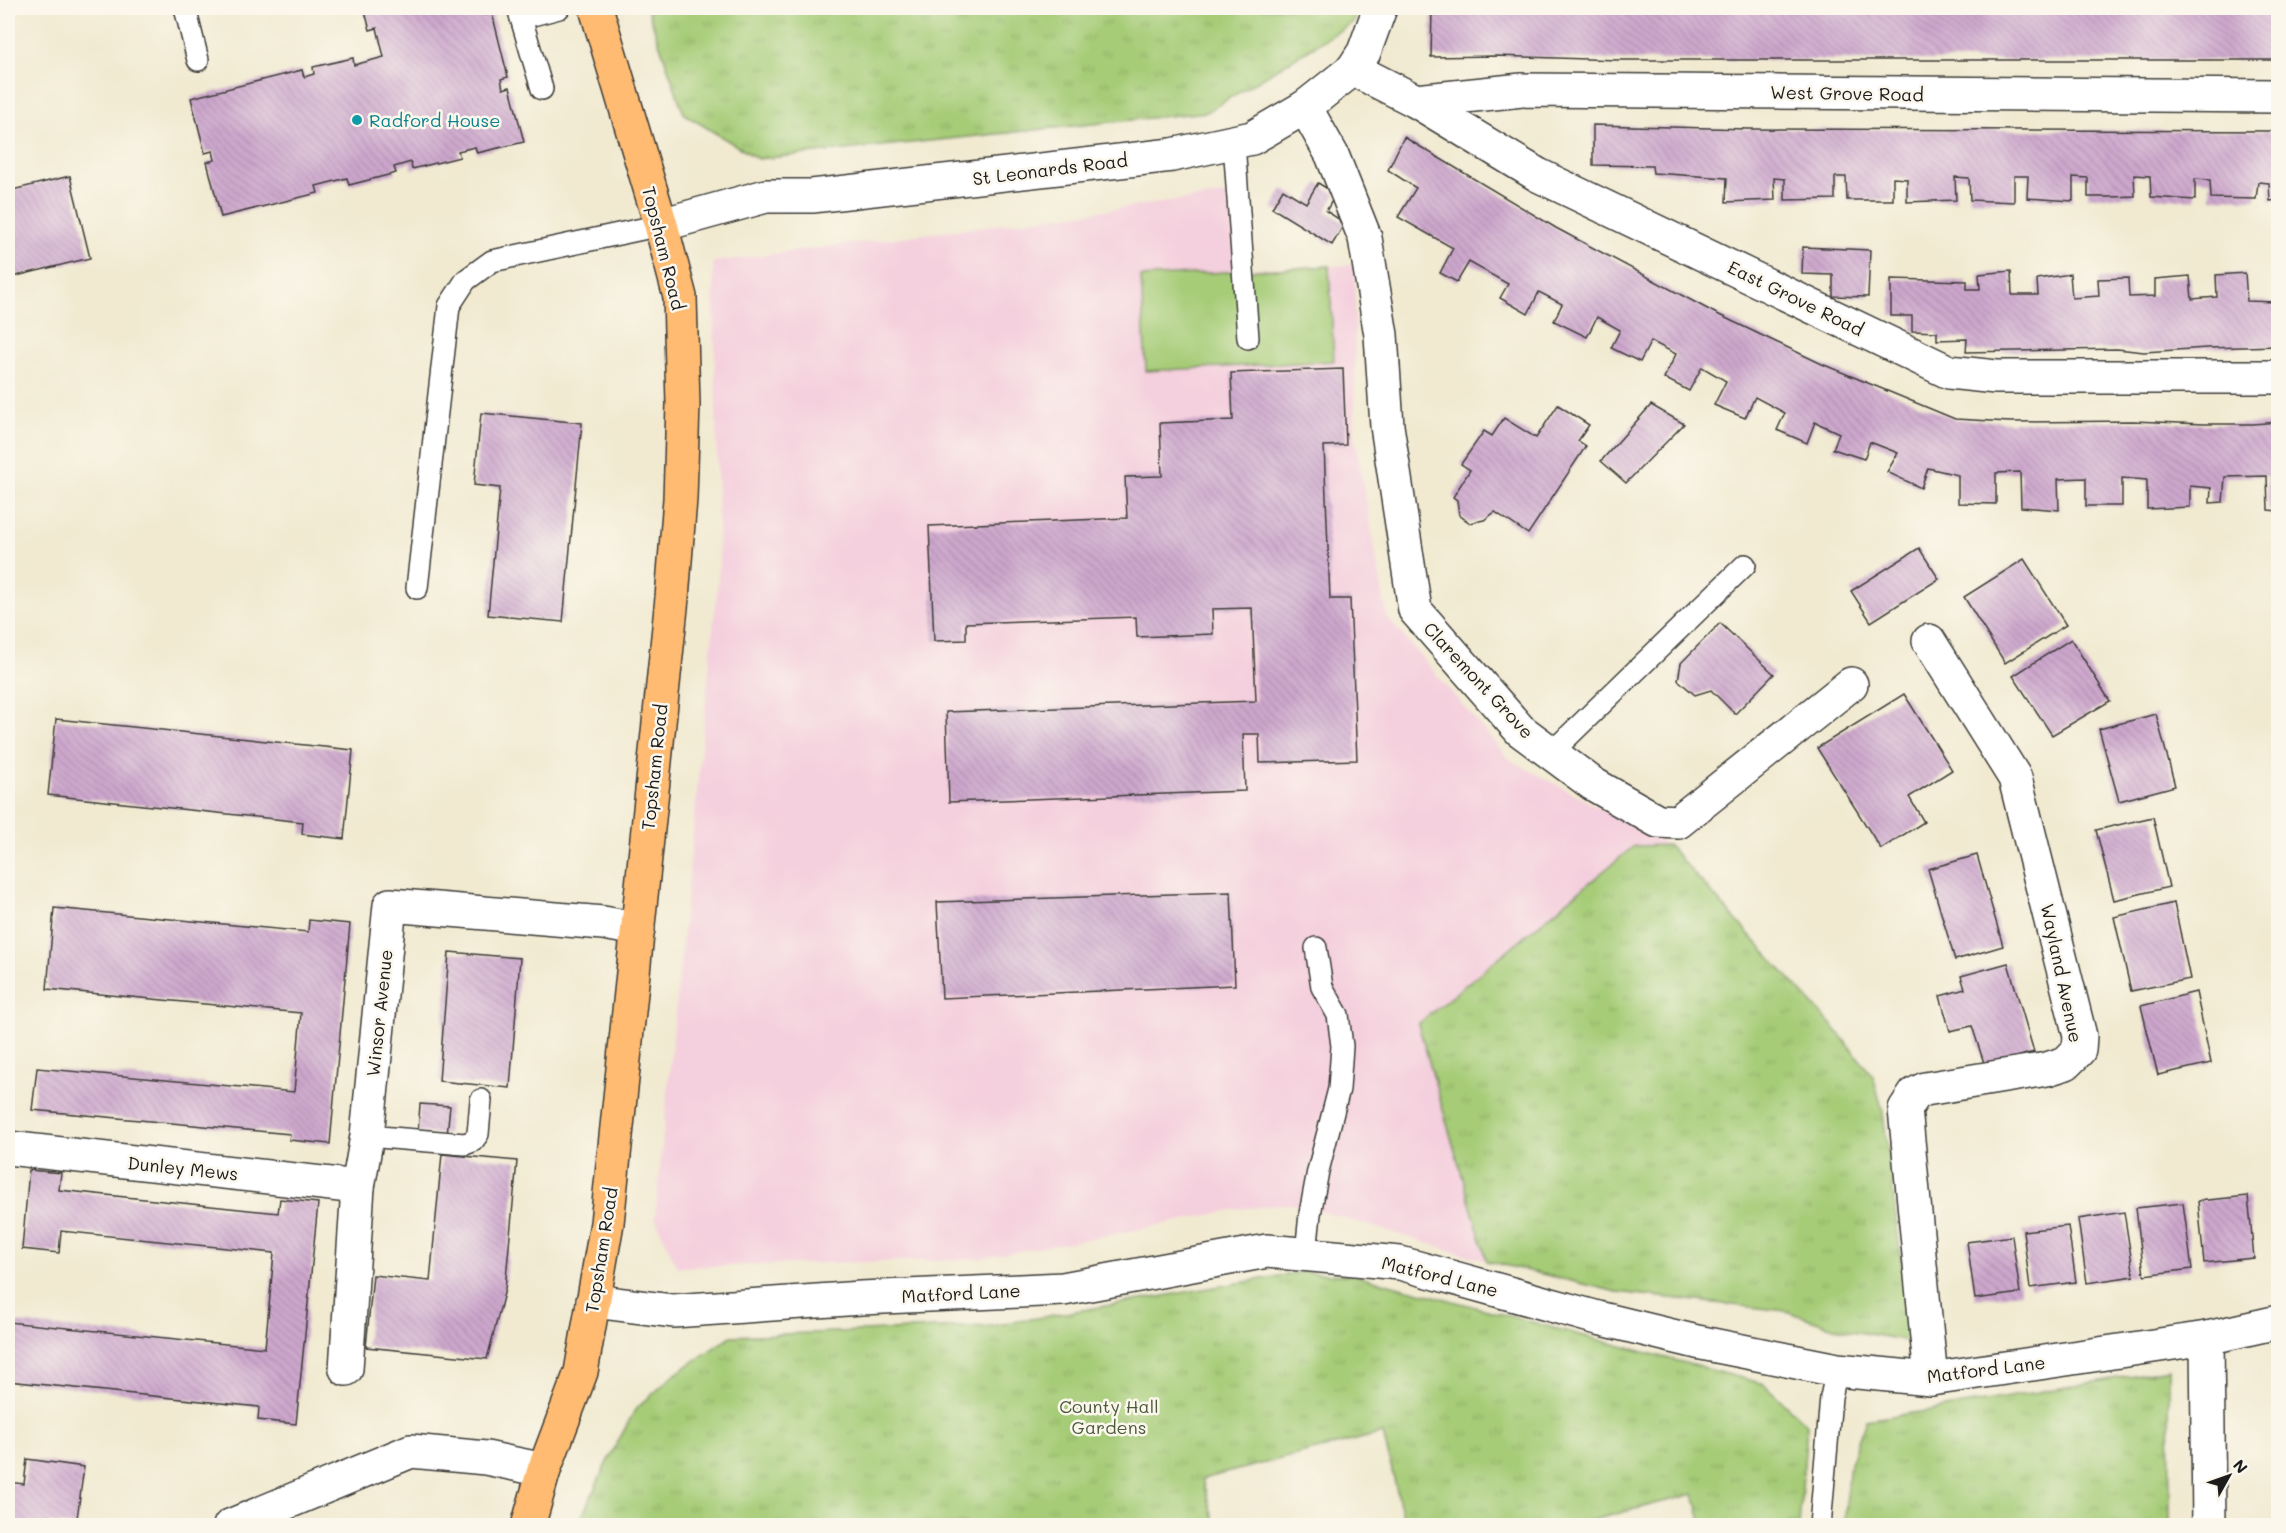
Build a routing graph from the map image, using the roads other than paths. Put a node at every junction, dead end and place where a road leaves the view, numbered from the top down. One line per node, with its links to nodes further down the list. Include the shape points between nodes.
1 (185, 8): 6 (lane)
2 (559, 8): 5 (lane)
3 (596, 8): 13 (main road, Topsham Road)
4 (1380, 8): 7 (street, St Leonards Road, via 1365,52)
5 (520, 13): 8 (lane)
6 (198, 60)
7 (1353, 69): 10 (street, East Grove Road); 11 (street, St Leonards Road)
8 (542, 88)
9 (2278, 96): 10 (street, West Grove Road, via 1522,90)
10 (1416, 101): 15 (street, East Grove Road, via 1538,175 1949,372 1996,377)
11 (1305, 106): 12 (street, St Leonards Road, via 1252,138); 20 (street, Claremont Grove, via 1332,155 1365,238 1415,610 1520,730)
12 (1234, 143): 13 (street, St Leonards Road, via 1172,155 823,195 766,196); 14 (lane)
13 (661, 225): 17 (lane, via 492,261 466,280 449,306); 21 (main road, Topsham Road, via 680,297 680,499)
14 (1248, 338)
15 (2278, 377)
16 (1745, 565): 20 (lane)
17 (417, 588)
18 (1929, 641): 33 (street, Wayland Avenue, via 2015,778 2080,1036 2079,1050 2066,1063 1925,1089 1915,1094 1905,1109)
19 (1851, 684): 20 (street, Claremont Grove, via 1678,822 1658,820 1593,783)
20 (1551, 753)
21 (638, 929): 24 (street, Winsor Avenue, via 390,905); 28 (main road, Topsham Road, via 607,1223)
22 (1316, 948): 27 (lane, via 1322,987 1338,1015 1342,1046 1339,1089 1318,1171)
23 (481, 1100): 24 (lane, via 477,1134 465,1144)
24 (367, 1136): 26 (street, Winsor Avenue)
25 (8, 1148): 26 (street, Dunley Mews)
26 (358, 1187): 31 (street, Winsor Avenue)
27 (1306, 1253): 28 (street, Matford Lane, via 1267,1251 1062,1289 673,1311); 32 (street, Matford Lane, via 1400,1263 1609,1321)
28 (593, 1301): 34 (main road, Topsham Road, via 580,1372)
29 (2278, 1322): 30 (street, Matford Lane)
30 (2207, 1338): 33 (street, Matford Lane); 38 (street)
31 (346, 1369)
32 (1837, 1370): 33 (street, Matford Lane); 37 (lane, via 1831,1397)
33 (1931, 1379)
34 (544, 1470): 35 (street, via 486,1458 411,1451); 36 (main road, Topsham Road)
35 (230, 1526)
36 (528, 1526)
37 (1820, 1526)
38 (2209, 1526)

